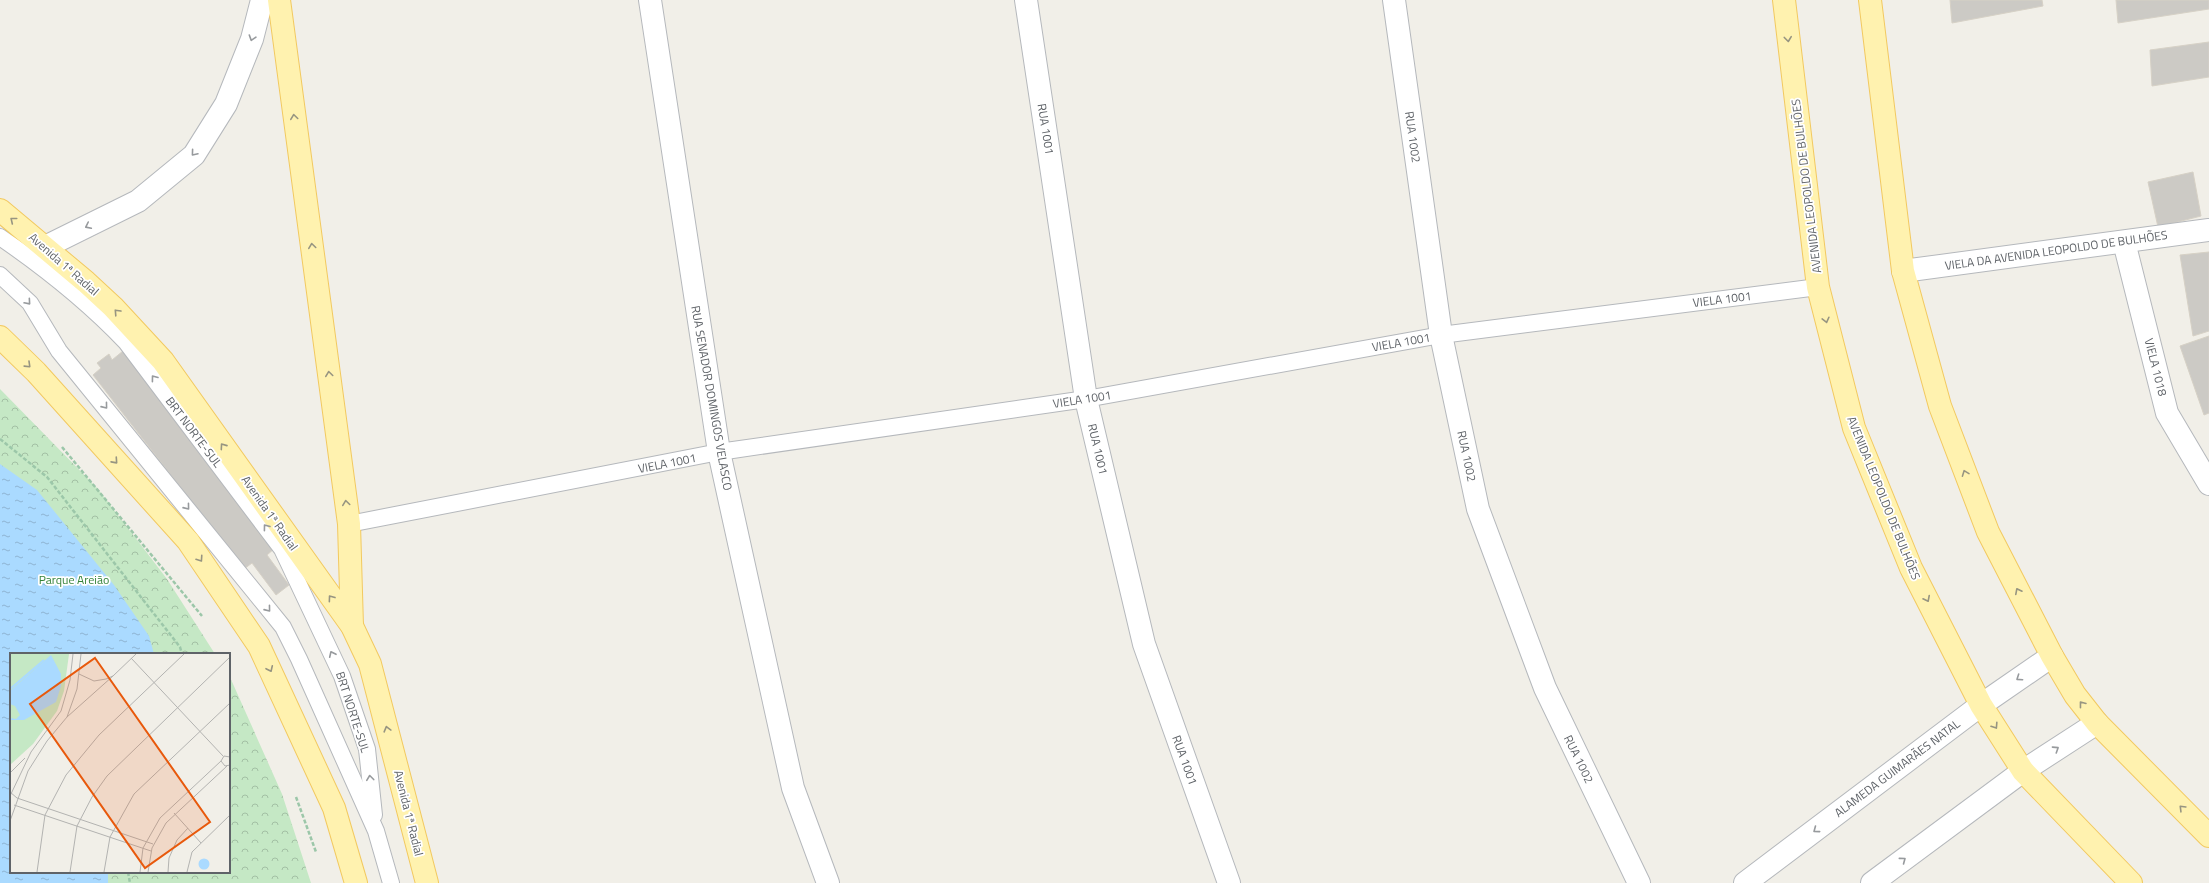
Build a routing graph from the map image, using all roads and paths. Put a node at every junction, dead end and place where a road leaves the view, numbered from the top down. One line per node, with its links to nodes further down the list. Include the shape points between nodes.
1 (262, 0): 12 (street, one-way to 12, via 252,39 226,104 194,155 138,201)
2 (278, 0): 23 (main road, one-way to 2)
3 (650, 0): 21 (street, RUA SENADOR DOMINGOS VELASCO)
4 (1026, 0): 18 (street, RUA 1001)
5 (1394, 0): 16 (street, RUA 1002)
6 (1784, 0): 15 (main road, AVENIDA LEOPOLDO DE BULHÕES, one-way to 15)
7 (1870, 0): 13 (main road)
8 (0, 210): 12 (main road, Avenida 1ª Radial, one-way to 8)
9 (2209, 230): 11 (street, VIELA DA AVENIDA LEOPOLDO DE BULHÕES)
10 (0, 237): 32 (lane, BRT NORTE-SUL, one-way to 10, via 367,749 342,676 282,550 126,342 69,288)
11 (2124, 242): 13 (street, VIELA DA AVENIDA LEOPOLDO DE BULHÕES); 22 (street, VIELA 1018, via 2167,413)
12 (45, 247): 25 (main road, Avenida 1ª Radial, one-way to 12, via 163,361 113,307)
13 (1903, 271): 27 (main road, one-way to 13, via 1988,532 1940,406)
14 (0, 275): 32 (lane, BRT NORTE-SUL, one-way to 32, via 30,303 59,351 283,627)
15 (1818, 287): 16 (lane, VIELA 1001); 28 (main road, AVENIDA LEOPOLDO DE BULHÕES, one-way to 28, via 1854,428 1911,568)
16 (1441, 335): 18 (lane, VIELA 1001); 42 (street, RUA 1002, via 1478,509 1545,688)
17 (0, 337): 37 (main road, one-way to 37, via 36,372 188,541 259,646 334,808)
18 (1086, 399): 21 (lane, VIELA 1001); 41 (street, RUA 1001, via 1144,644)
19 (0, 439): 26 (path, via 47,477 180,647)
20 (59, 443): 24 (path)
21 (719, 452): 23 (lane, VIELA 1001); 40 (street, RUA SENADOR DOMINGOS VELASCO, via 793,788)
22 (2209, 484)
23 (349, 524): 25 (main road)
24 (206, 621)
25 (352, 626): 39 (main road, Avenida 1ª Radial, one-way to 25, via 370,664)
26 (182, 653)
27 (2052, 656): 28 (street, ALAMEDA GUIMARÃES NATAL, one-way to 28); 29 (main road, one-way to 27, via 2075,695)
28 (1981, 705): 30 (main road, AVENIDA LEOPOLDO DE BULHÕES, one-way to 30); 43 (street, ALAMEDA GUIMARÃES NATAL, one-way to 43)
29 (2097, 723): 30 (street, one-way to 29); 33 (main road, one-way to 29)
30 (2023, 771): 44 (street, one-way to 30); 45 (main road, AVENIDA LEOPOLDO DE BULHÕES)
31 (295, 794): 34 (path)
32 (376, 831): 38 (lane, BRT NORTE-SUL)
33 (2209, 836)
34 (316, 853)
35 (128, 873): 36 (path)
36 (130, 883)
37 (356, 883)
38 (391, 883)
39 (427, 883)
40 (828, 883)
41 (1229, 883)
42 (1639, 883)
43 (1745, 883)
44 (1872, 883)
45 (2132, 883)

